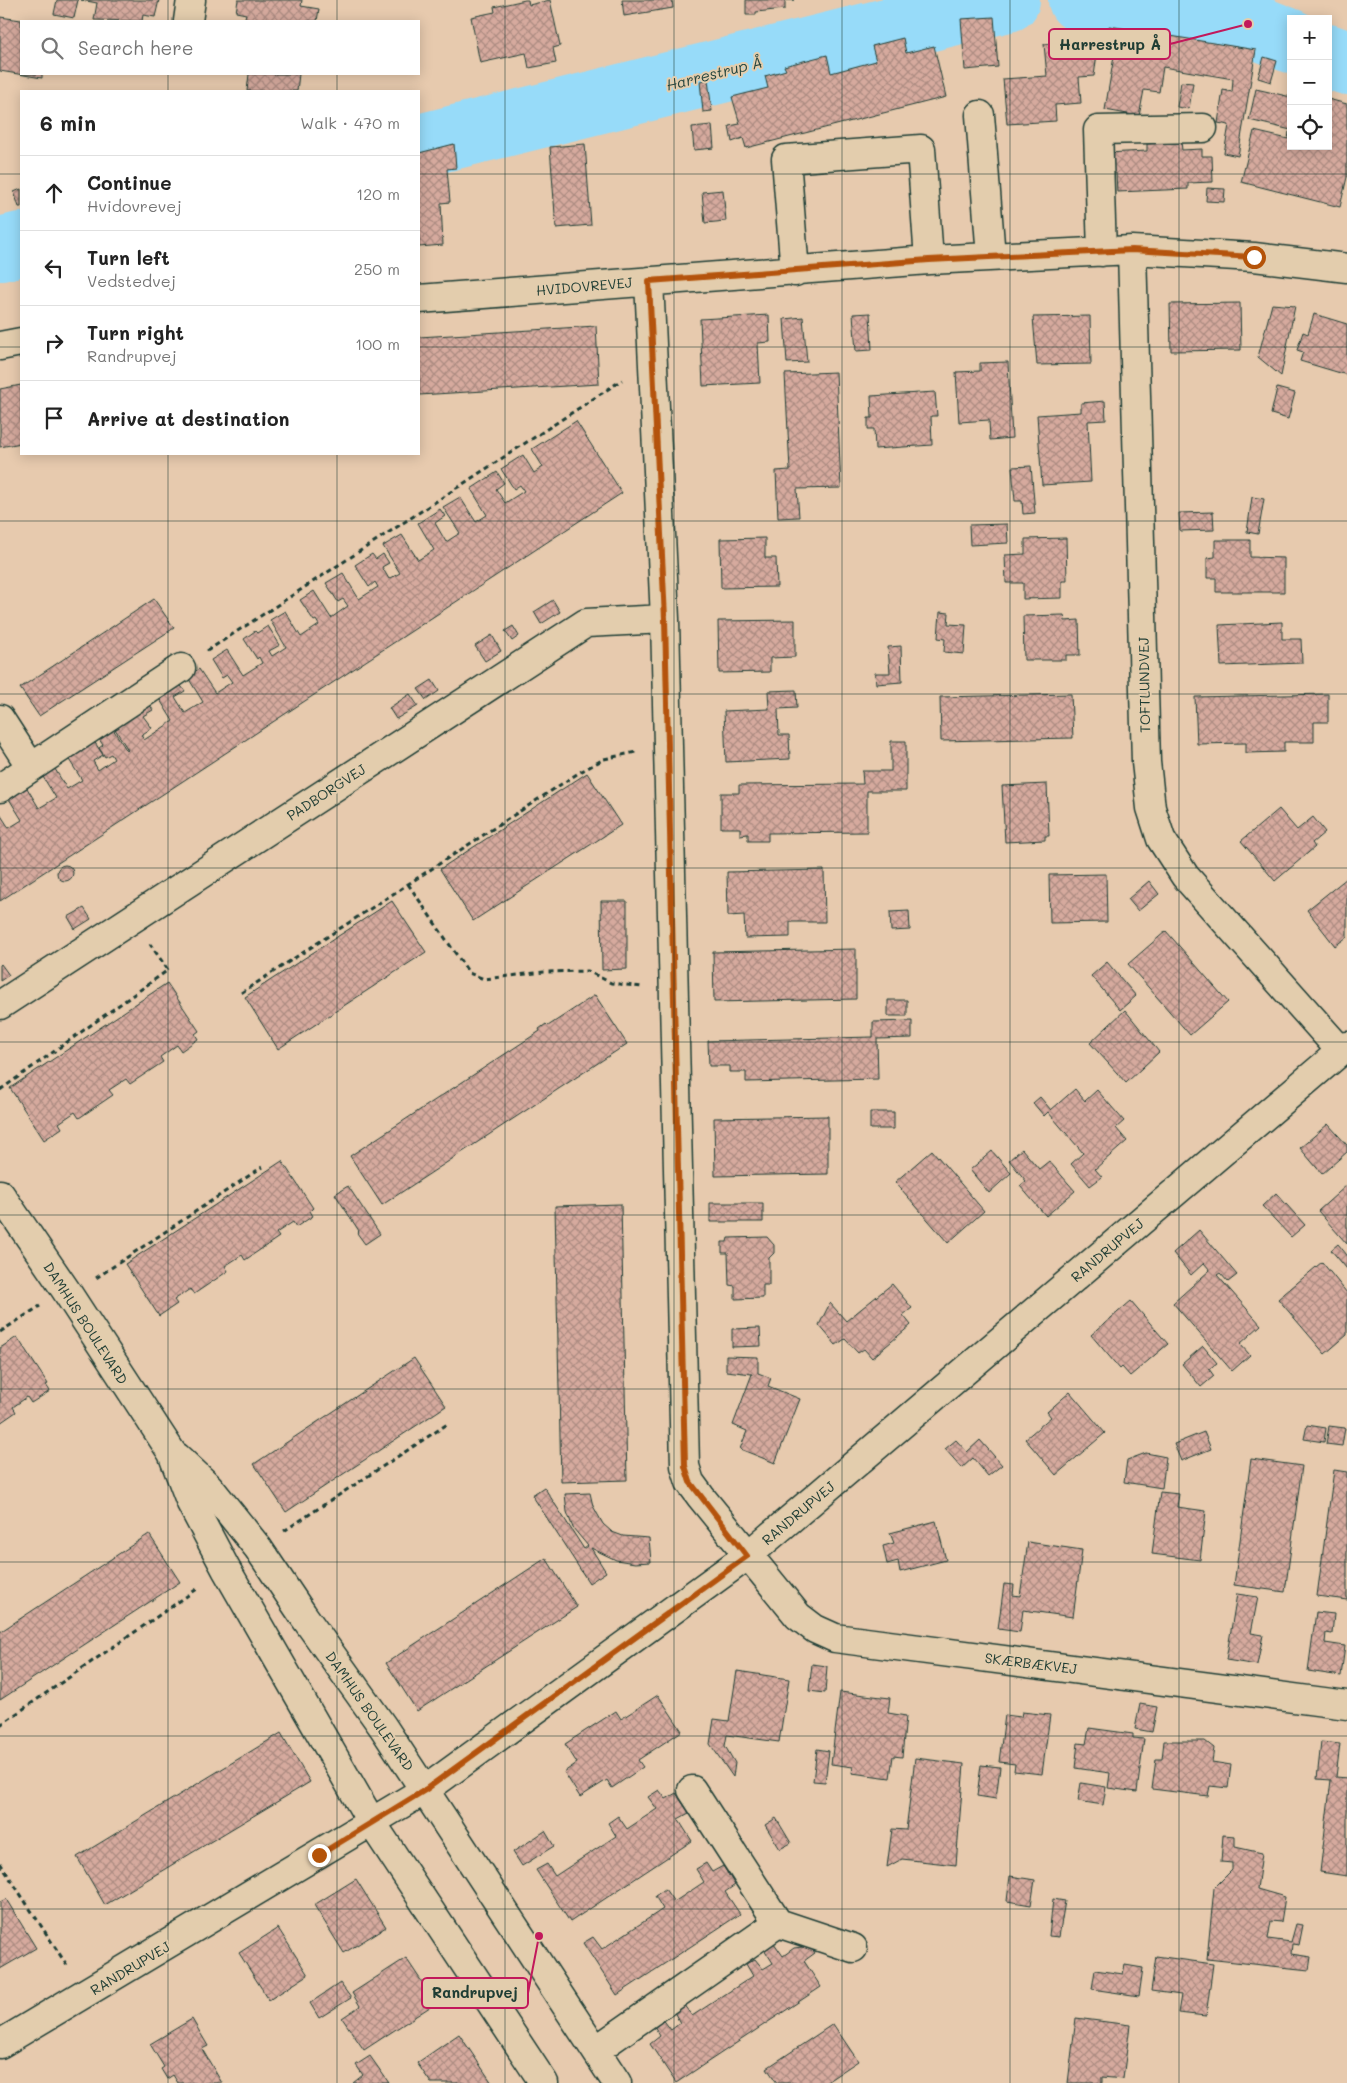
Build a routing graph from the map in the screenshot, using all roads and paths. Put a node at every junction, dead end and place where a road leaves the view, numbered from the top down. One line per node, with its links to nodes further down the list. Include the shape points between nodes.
1 (191, 0): 2 (street)
2 (188, 20)
3 (980, 115): 7 (street)
4 (1203, 128): 6 (street, via 1098,130)
5 (1132, 250): 6 (street, HVIDOVREVEJ); 9 (street, HVIDOVREVEJ, via 1254,257); 27 (street, TOFTLUNDVEJ, via 1146,762 1151,808 1161,840 1185,876)
6 (1102, 252): 7 (street, HVIDOVREVEJ)
7 (991, 257): 8 (street, HVIDOVREVEJ)
8 (929, 260): 10 (street, HVIDOVREVEJ); 10 (street, via 921,149 786,159)
9 (1347, 268)
10 (795, 272): 11 (street, HVIDOVREVEJ)
11 (649, 281): 12 (street, HVIDOVREVEJ); 15 (street, SKÆRBÆKVEJ)
12 (420, 299)
13 (20, 342): 14 (street)
14 (0, 346)
15 (654, 359): 16 (street, SKÆRBÆKVEJ); 17 (path)
16 (665, 619): 19 (street, SKÆRBÆKVEJ); 23 (street, PADBORGVEJ, via 586,623)
17 (181, 668): 20 (street)
18 (0, 720): 20 (street)
19 (669, 752): 22 (path, via 630,752 604,759); 24 (street, SKÆRBÆKVEJ)
20 (31, 767): 21 (street)
21 (0, 788)
22 (408, 884): 24 (path, via 469,972 484,979 588,971 610,983); 25 (path)
23 (133, 918): 26 (street, PADBORGVEJ); 28 (path, via 168,970)
24 (675, 992): 36 (street, SKÆRBÆKVEJ, via 685,1466 690,1482)
25 (241, 993)
26 (0, 1005)
27 (1344, 1048): 36 (street, RANDRUPVEJ)
28 (0, 1090)
29 (262, 1167): 31 (path)
30 (0, 1194): 31 (street, DAMHUS BOULEVARD)
31 (67, 1293): 32 (path); 34 (street, DAMHUS BOULEVARD)
32 (0, 1332)
33 (449, 1423): 35 (path)
34 (172, 1453): 35 (street, DAMHUS BOULEVARD, via 209,1487); 37 (street, DAMHUS BOULEVARD, via 191,1503)
35 (258, 1548): 40 (street, DAMHUS BOULEVARD)
36 (747, 1556): 38 (street, SKÆRBÆKVEJ, via 798,1616 835,1638); 40 (street, RANDRUPVEJ)
37 (226, 1569): 39 (path); 42 (street, DAMHUS BOULEVARD)
38 (1347, 1705)
39 (0, 1725)
40 (425, 1790): 42 (street, RANDRUPVEJ); 48 (street, DAMHUS BOULEVARD)
41 (692, 1790): 44 (street)
42 (372, 1823): 46 (street, RANDRUPVEJ); 49 (street, DAMHUS BOULEVARD)
43 (0, 1863): 46 (path)
44 (778, 1923): 45 (street); 48 (street)
45 (853, 1948)
46 (85, 1994): 47 (street, RANDRUPVEJ)
47 (0, 2044)
48 (596, 2050): 50 (street, DAMHUS BOULEVARD)
49 (544, 2083)
50 (617, 2083)

